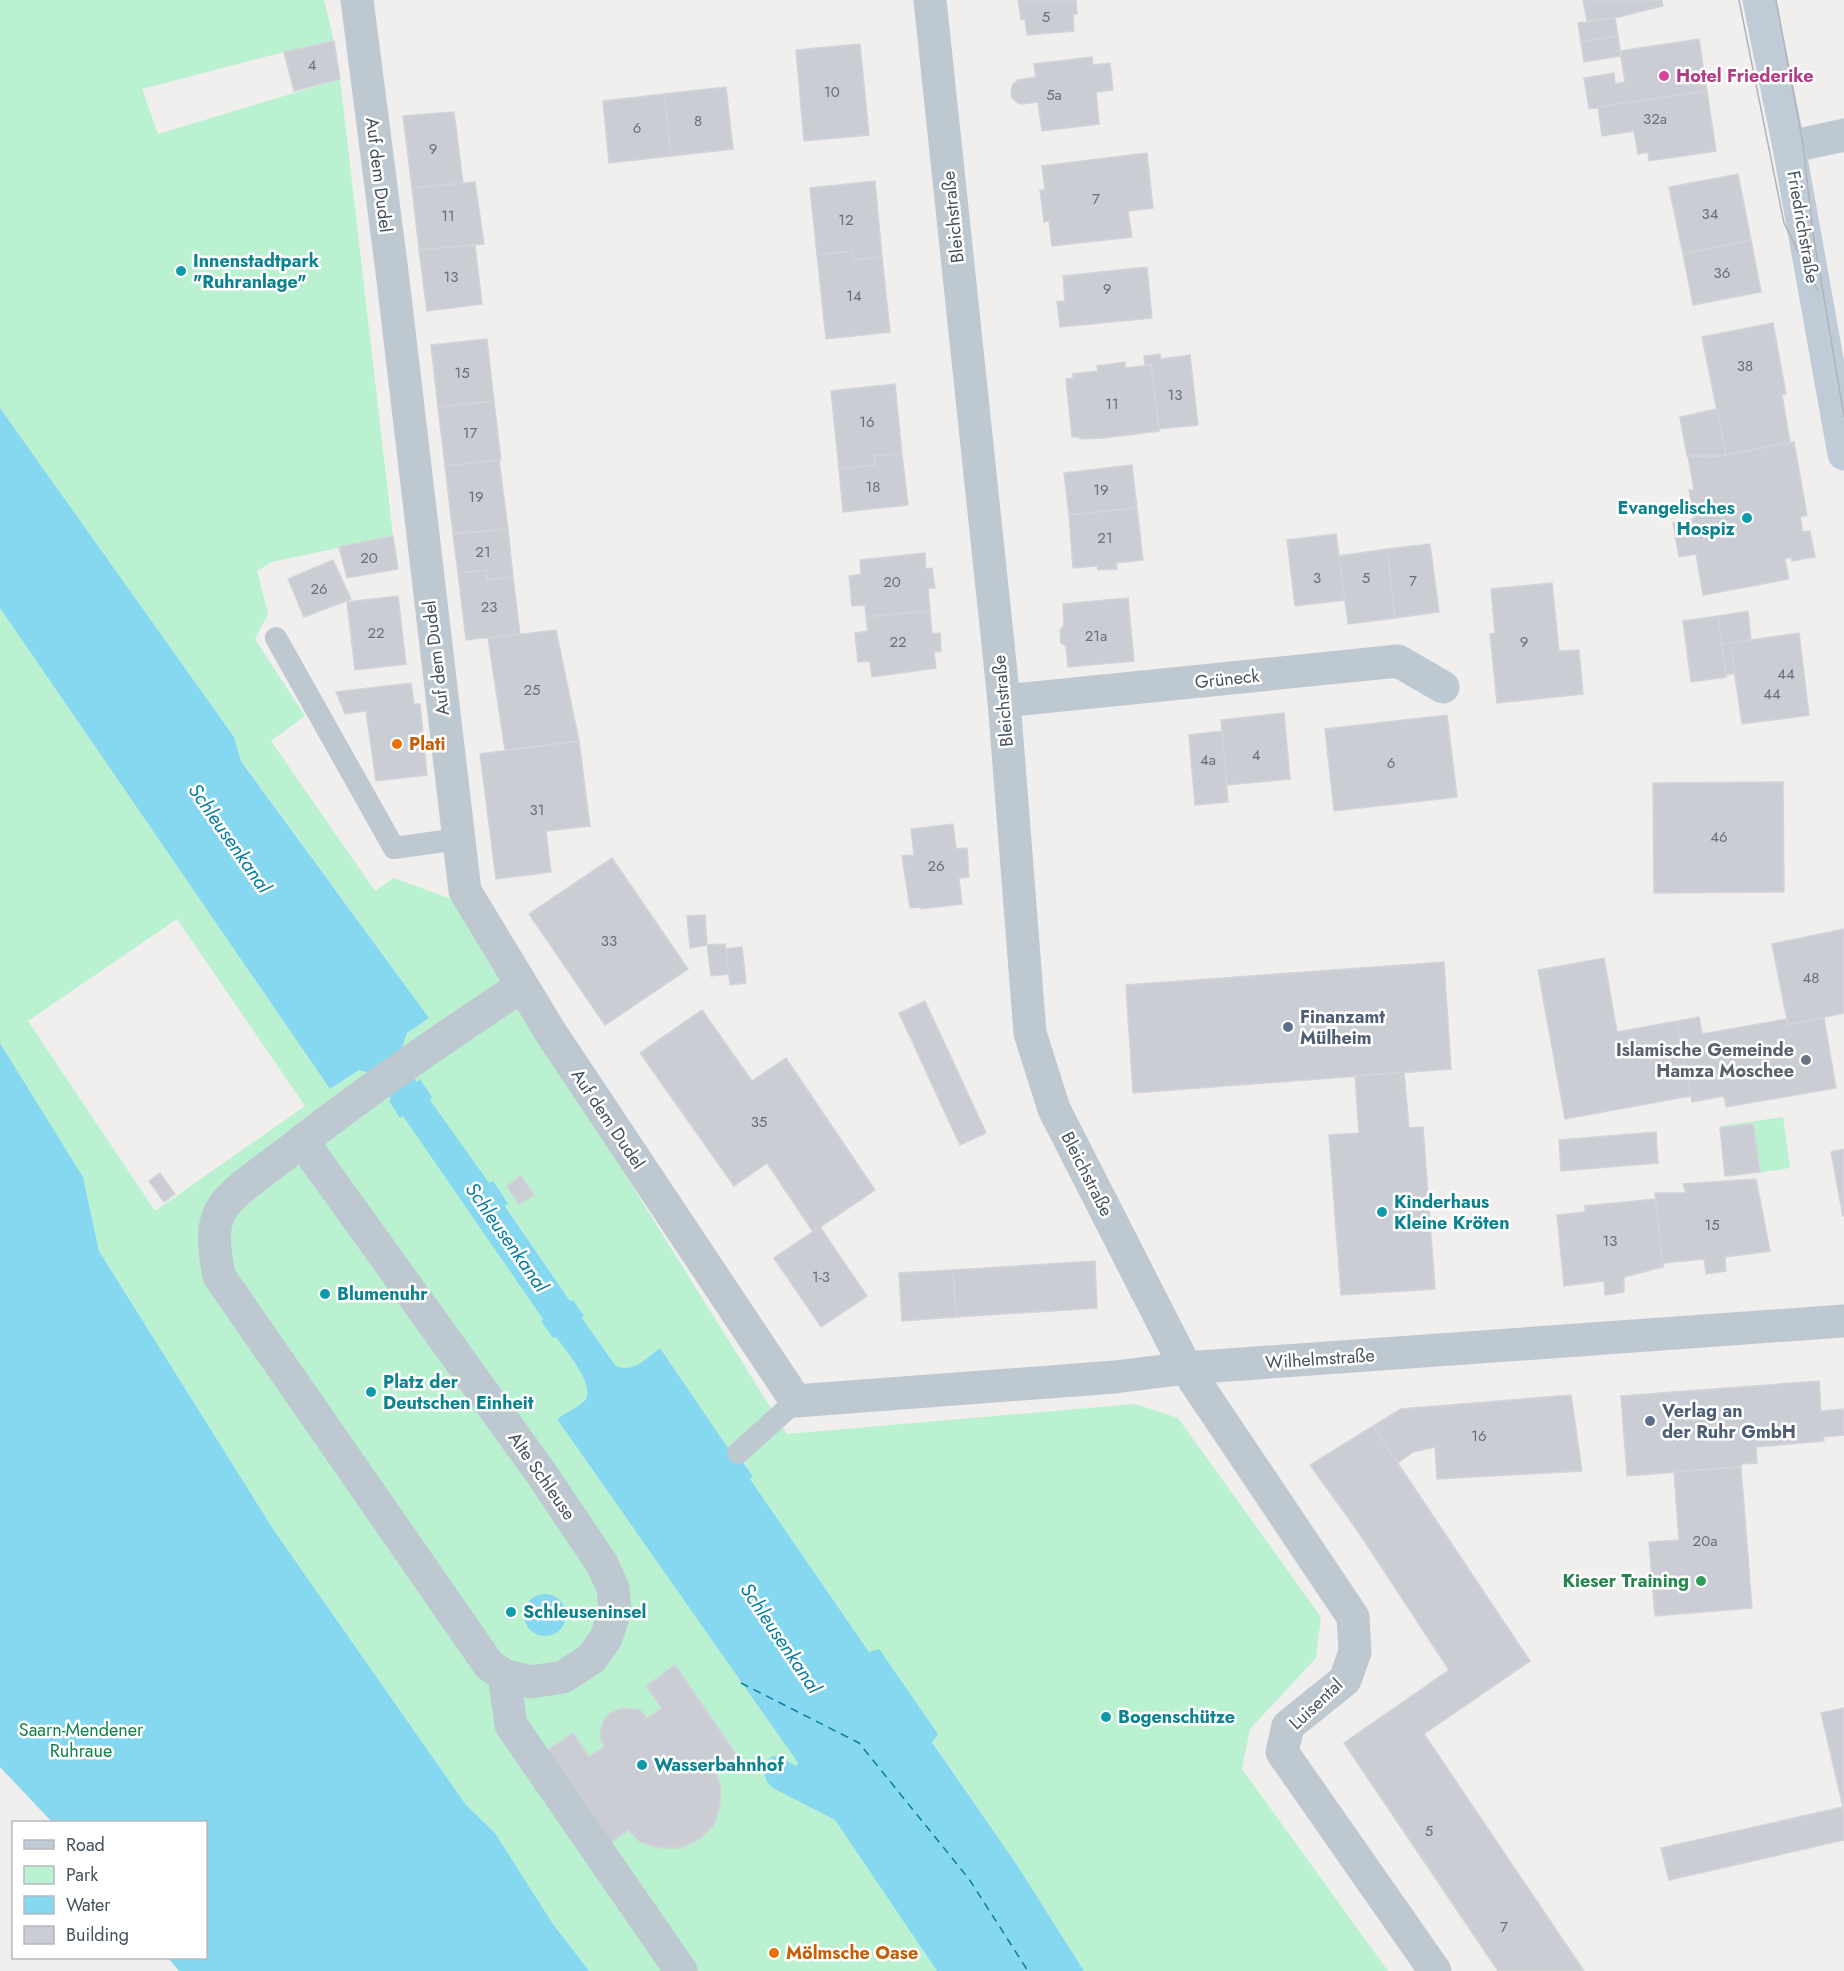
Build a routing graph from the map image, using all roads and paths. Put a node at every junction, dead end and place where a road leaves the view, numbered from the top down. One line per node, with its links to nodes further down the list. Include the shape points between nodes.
1 (357, 0): 10 (street, Auf dem Dudel)
2 (930, 0): 9 (street, Bleichstraße)
3 (1759, 0): 5 (main road, Friedrichstraße)
4 (1844, 135): 5 (street)
5 (1789, 147): 6 (main road, Friedrichstraße)
6 (1844, 454)
7 (276, 638): 10 (lane, via 394,848)
8 (1443, 687): 9 (street, Grüneck, via 1398,662)
9 (1004, 701): 14 (street, Bleichstraße, via 1030,1033 1054,1109)
10 (458, 839): 11 (street, Auf dem Dudel, via 465,891)
11 (522, 986): 12 (street, Alte Schleuse, via 374,1085); 15 (street, Auf dem Dudel)
12 (302, 1141): 17 (street, Alte Schleuse, via 220,1212 213,1248 219,1276 473,1643 489,1665); 17 (street, Alte Schleuse, via 543,1476 602,1564 613,1588 615,1611 606,1638 592,1658 563,1677 531,1682)
13 (1844, 1321): 14 (street, Wilhelmstraße)
14 (1186, 1368): 15 (street, Wilhelmstraße); 19 (street, Luisental, via 1353,1617 1355,1652 1345,1680 1288,1726 1282,1752)
15 (796, 1401): 16 (lane)
16 (738, 1453)
17 (504, 1675): 18 (street, via 511,1725)
18 (681, 1971)
19 (1435, 1971)

